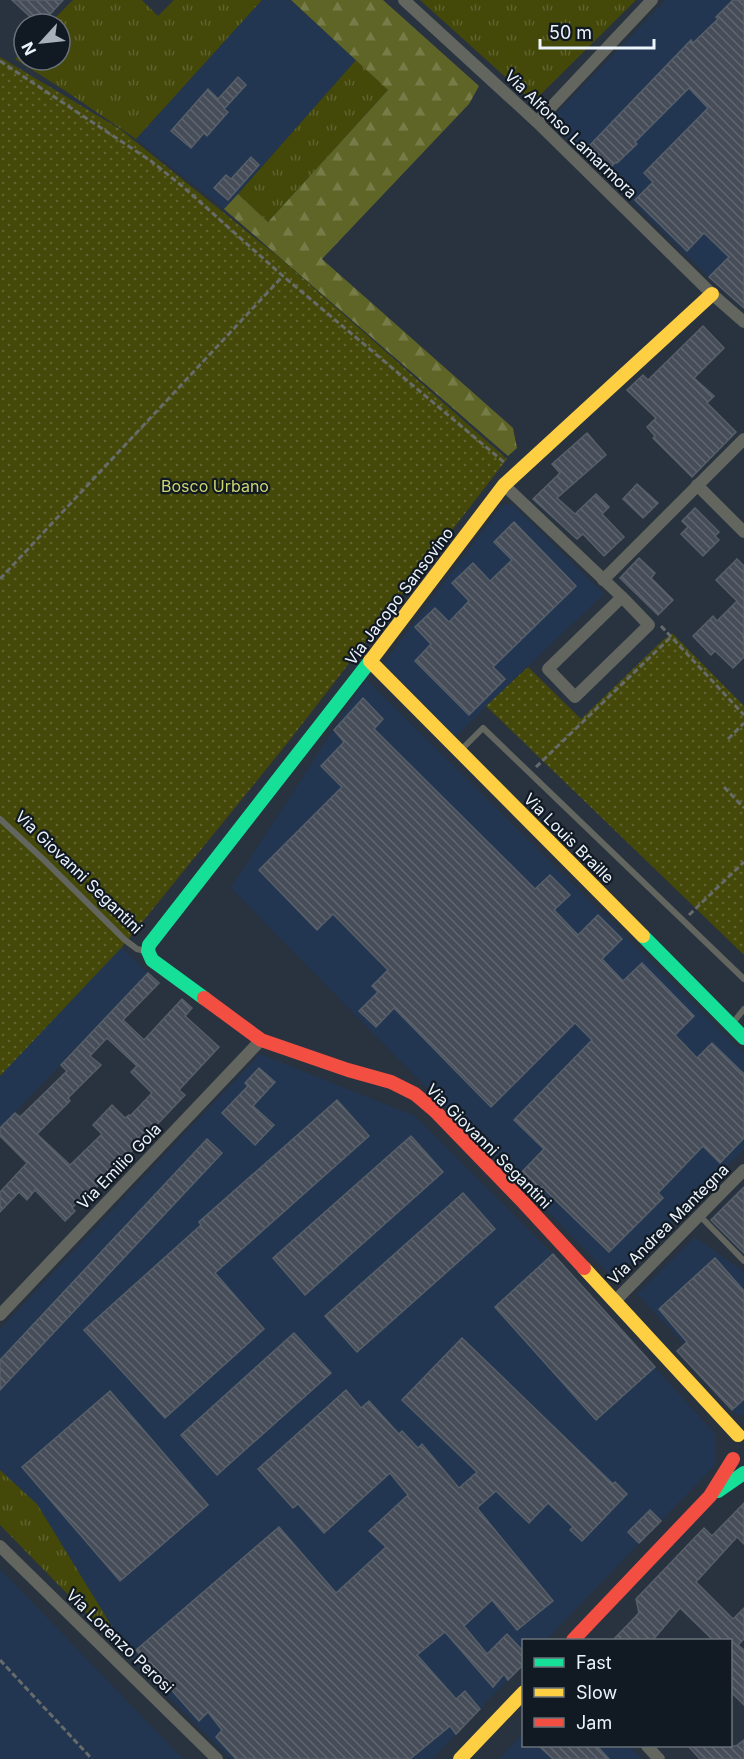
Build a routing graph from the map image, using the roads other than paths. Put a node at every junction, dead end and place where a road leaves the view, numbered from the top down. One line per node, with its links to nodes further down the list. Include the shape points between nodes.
1 (404, 0): 3 (street, Via Alfonso Lamarmora)
2 (652, 0): 3 (street)
3 (537, 122): 4 (street, Via Alfonso Lamarmora)
4 (712, 294): 5 (street, Via Alfonso Lamarmora); 7 (street, Via Jacopo Sansovino)
5 (744, 322)
6 (744, 439): 8 (street)
7 (504, 485): 10 (street); 12 (street, Via Jacopo Sansovino)
8 (697, 485): 9 (street); 10 (street)
9 (744, 532)
10 (603, 580): 11 (street)
11 (622, 597): 11 (street, via 650,625 575,697 548,669)
12 (370, 661): 13 (street, Via Louis Braille); 15 (street, Via Jacopo Sansovino)
13 (460, 752): 16 (lane, via 483,728); 18 (street, Via Louis Braille)
14 (0, 819): 15 (lane, Via Giovanni Segantini, via 125,940)
15 (148, 951): 20 (street, Via Giovanni Segantini, via 152,960)
16 (743, 976)
17 (744, 1009): 18 (lane)
18 (731, 1025): 19 (street, Via Louis Braille)
19 (744, 1038)
20 (261, 1040): 24 (street, Via Giovanni Segantini, via 391,1082 415,1094 516,1194); 25 (street, Via Emilio Gola)
21 (744, 1170): 22 (street, Via Andrea Mantegna)
22 (700, 1216): 23 (lane); 24 (street, Via Andrea Mantegna)
23 (744, 1261)
24 (615, 1301): 26 (street, Via Giovanni Segantini)
25 (0, 1315)
26 (741, 1433): 27 (street, via 731,1447)
27 (739, 1463): 29 (street)
28 (744, 1473): 29 (street)
29 (710, 1496): 31 (street)
30 (0, 1546): 34 (street, Via Lorenzo Perosi)
31 (575, 1639)
32 (522, 1694): 35 (street)
33 (648, 1747): 36 (street)
34 (217, 1759)
35 (460, 1759)
36 (659, 1759)

